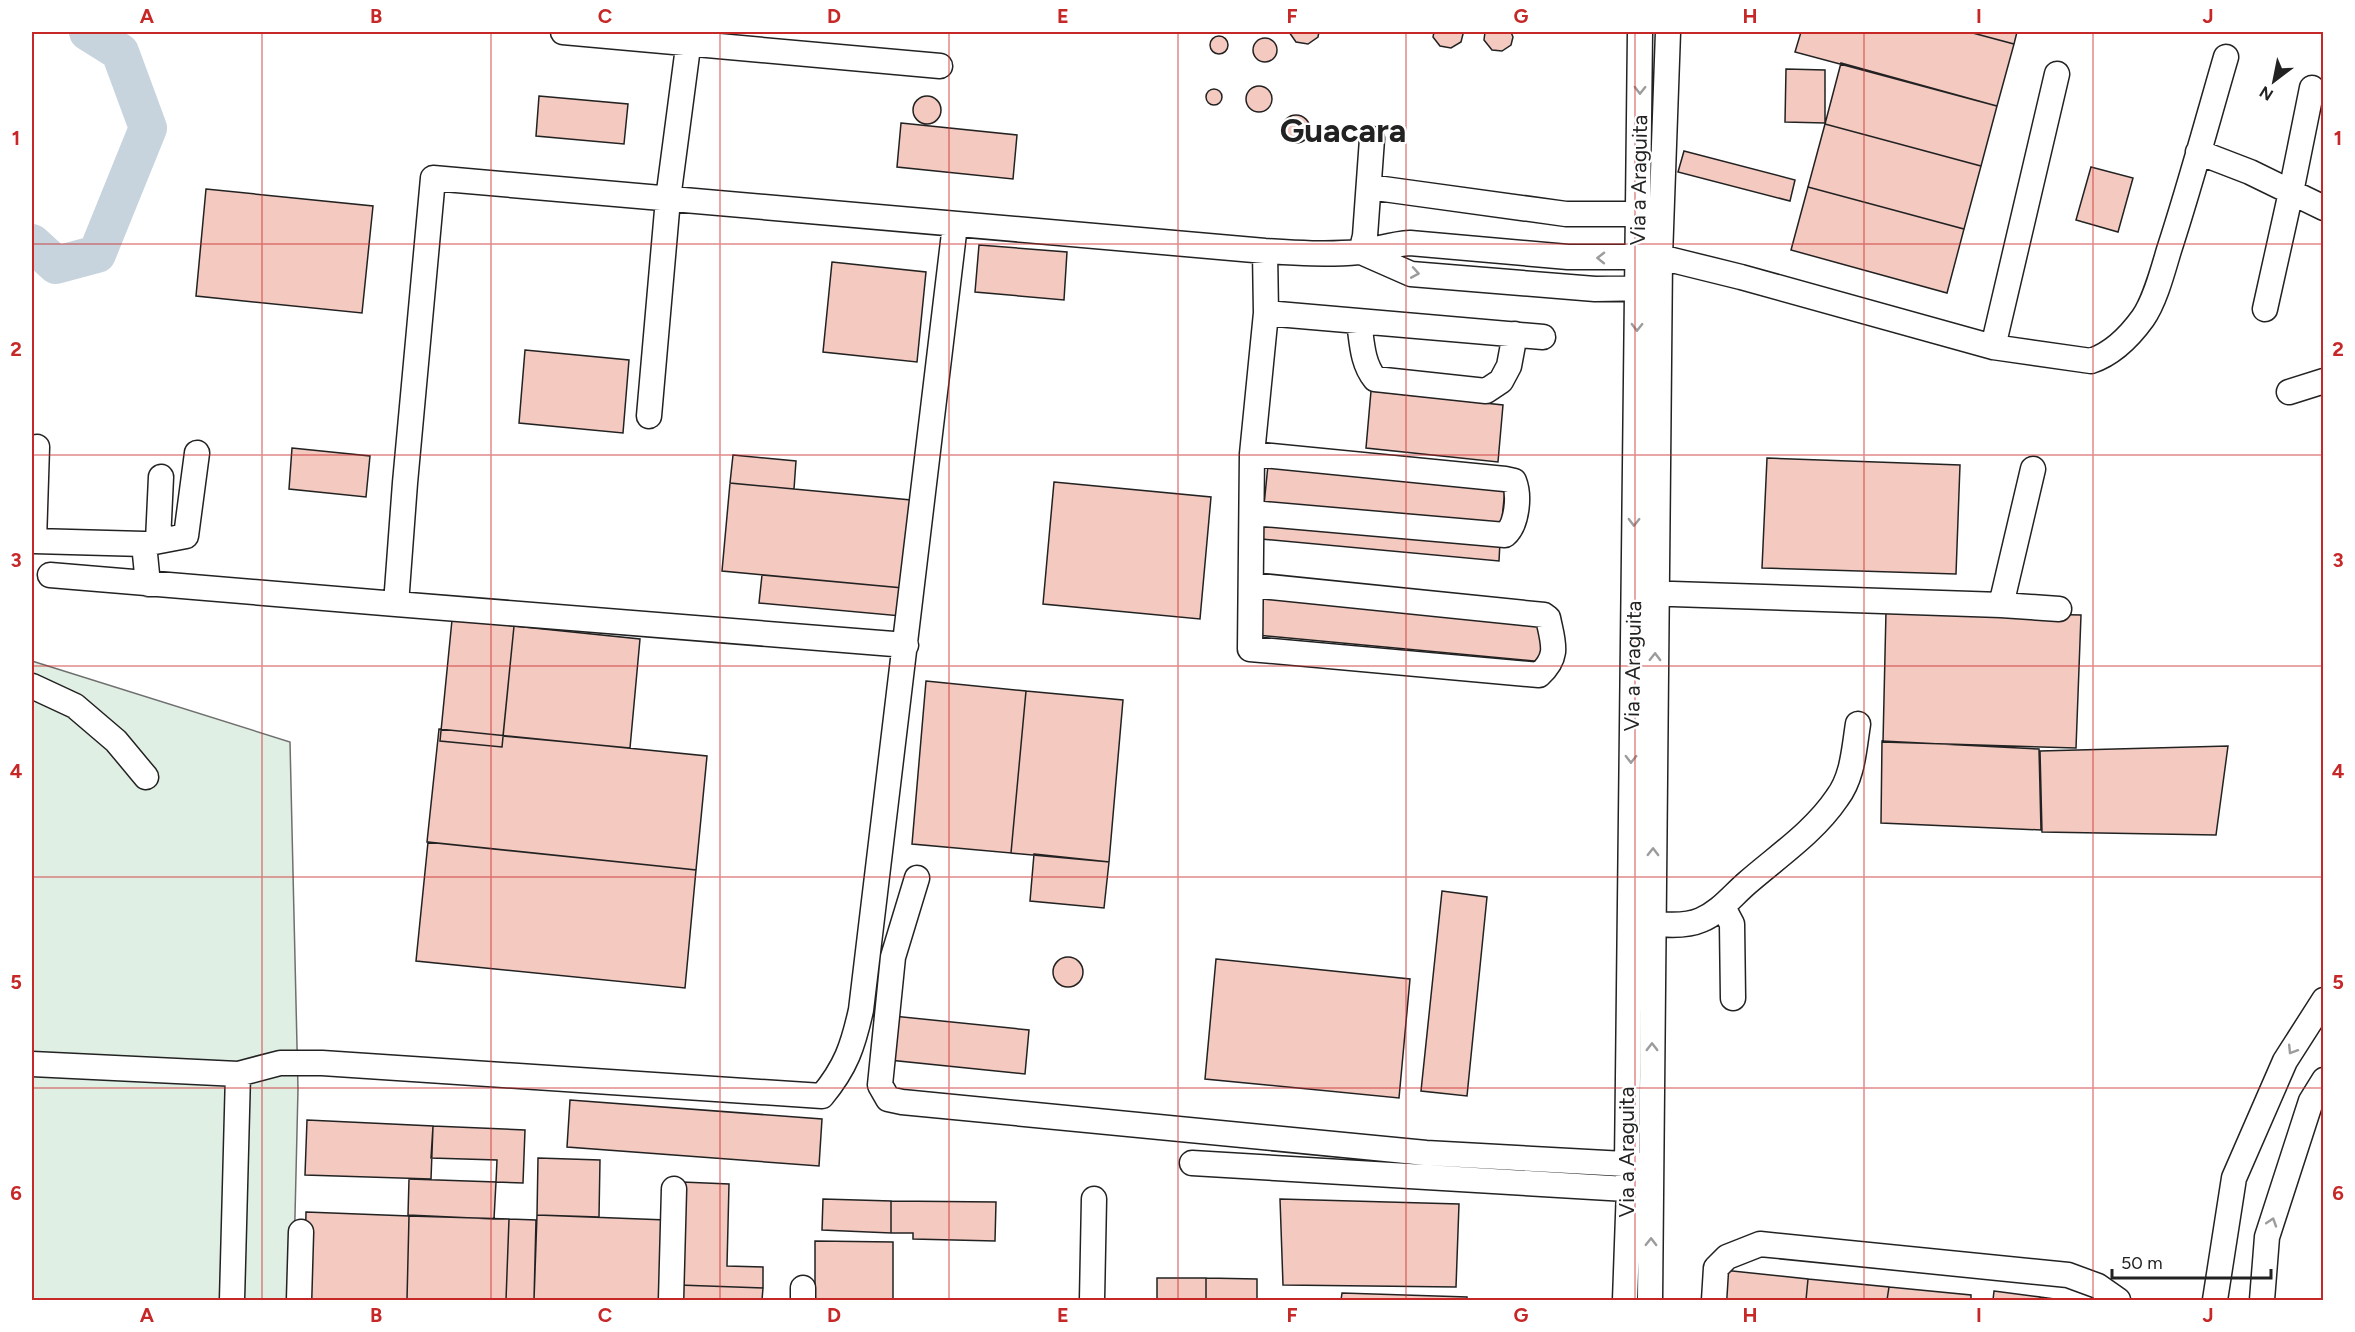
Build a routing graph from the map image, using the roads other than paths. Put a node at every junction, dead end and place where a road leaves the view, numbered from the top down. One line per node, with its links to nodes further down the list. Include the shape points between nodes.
1 (563, 32): 4 (street)
2 (1640, 32): 15 (street, Via a Araguita, one-way to 15)
3 (1668, 32): 15 (street, Via a Araguita)
4 (690, 38): 6 (street); 13 (street)
5 (2226, 57): 10 (street)
6 (940, 66)
7 (2057, 74): 26 (street)
8 (2313, 88): 12 (street)
9 (1372, 139): 11 (street)
10 (2198, 152): 12 (street); 26 (street, via 2159,280 2144,317 2126,338 2105,356 2091,361)
11 (1369, 187): 15 (street, via 1566,214); 18 (street)
12 (2290, 192): 14 (street); 21 (street)
13 (668, 199): 16 (street); 29 (street); 41 (street, via 433,178)
14 (2324, 207)
15 (1650, 214): 19 (street, Via a Araguita)
16 (955, 225): 17 (street); 44 (street)
17 (1265, 251): 18 (street); 22 (street)
18 (1361, 252): 19 (street, one-way to 18, via 1568,257 1410,243); 20 (street, one-way to 20, via 1410,274 1574,288)
19 (1649, 257): 20 (street, Via a Araguita); 26 (street, via 1742,277)
20 (1649, 288): 40 (street, Via a Araguita)
21 (2265, 309)
22 (1266, 313): 23 (street); 32 (street)
23 (1359, 322): 24 (street); 24 (street, via 1365,360 1375,380 1486,391 1501,381 1509,366)
24 (1515, 334): 25 (street)
25 (1543, 337)
26 (1993, 347)
27 (2324, 381): 28 (street)
28 (2289, 392)
29 (649, 416)
30 (37, 447): 36 (street, via 34,541)
31 (197, 453): 36 (street, via 186,536)
32 (1252, 454): 35 (street); 35 (street, via 1505,479 1514,482 1516,488 1515,518 1505,535)
33 (2033, 469): 42 (street)
34 (161, 477): 36 (street)
35 (1251, 513): 39 (street)
36 (151, 543): 38 (street)
37 (50, 575): 38 (street)
38 (148, 584): 41 (street)
39 (1251, 585): 39 (street, via 1250,649 1539,675 1550,665 1554,648 1544,615)
40 (1645, 592): 42 (street); 50 (street, Via a Araguita)
41 (396, 604): 44 (street)
42 (2001, 605): 43 (street)
43 (2059, 609)
44 (906, 645): 54 (street, via 861,1010 852,1050 822,1096 322,1063 279,1063)
45 (32, 686): 47 (street, via 75,706 116,741)
46 (1858, 724): 49 (street, via 1850,774 1838,798 1803,836)
47 (146, 777)
48 (917, 878): 58 (street, via 893,957 880,1085 888,1099 1426,1153)
49 (1723, 907): 50 (street, via 1700,921 1670,925); 51 (street, via 1732,924)
50 (1640, 922): 58 (street, Via a Araguita); 59 (street, Via a Araguita, one-way to 50)
51 (1733, 998)
52 (2324, 1000): 72 (street, one-way to 72, via 2285,1061 2234,1178)
53 (32, 1064): 54 (street)
54 (238, 1074): 64 (street)
55 (2324, 1080): 56 (street)
56 (2317, 1102): 73 (street, one-way to 56, via 2267,1237)
57 (1192, 1163): 61 (street)
58 (1627, 1164): 59 (street); 61 (street, Via a Araguita)
59 (1652, 1166): 61 (street, Via a Araguita)
60 (674, 1189): 66 (street)
61 (1640, 1190): 68 (street, Via a Araguita); 69 (street, Via a Araguita, one-way to 61)
62 (1094, 1199): 67 (street)
63 (302, 1232): 65 (street)
64 (232, 1300)
65 (299, 1300)
66 (671, 1300)
67 (1092, 1300)
68 (1625, 1300)
69 (1650, 1300)
70 (1714, 1300): 71 (street, via 1716,1268 1727,1257 1760,1244 2068,1275 2098,1286)
71 (2118, 1300)
72 (2215, 1300)
73 (2262, 1300)

